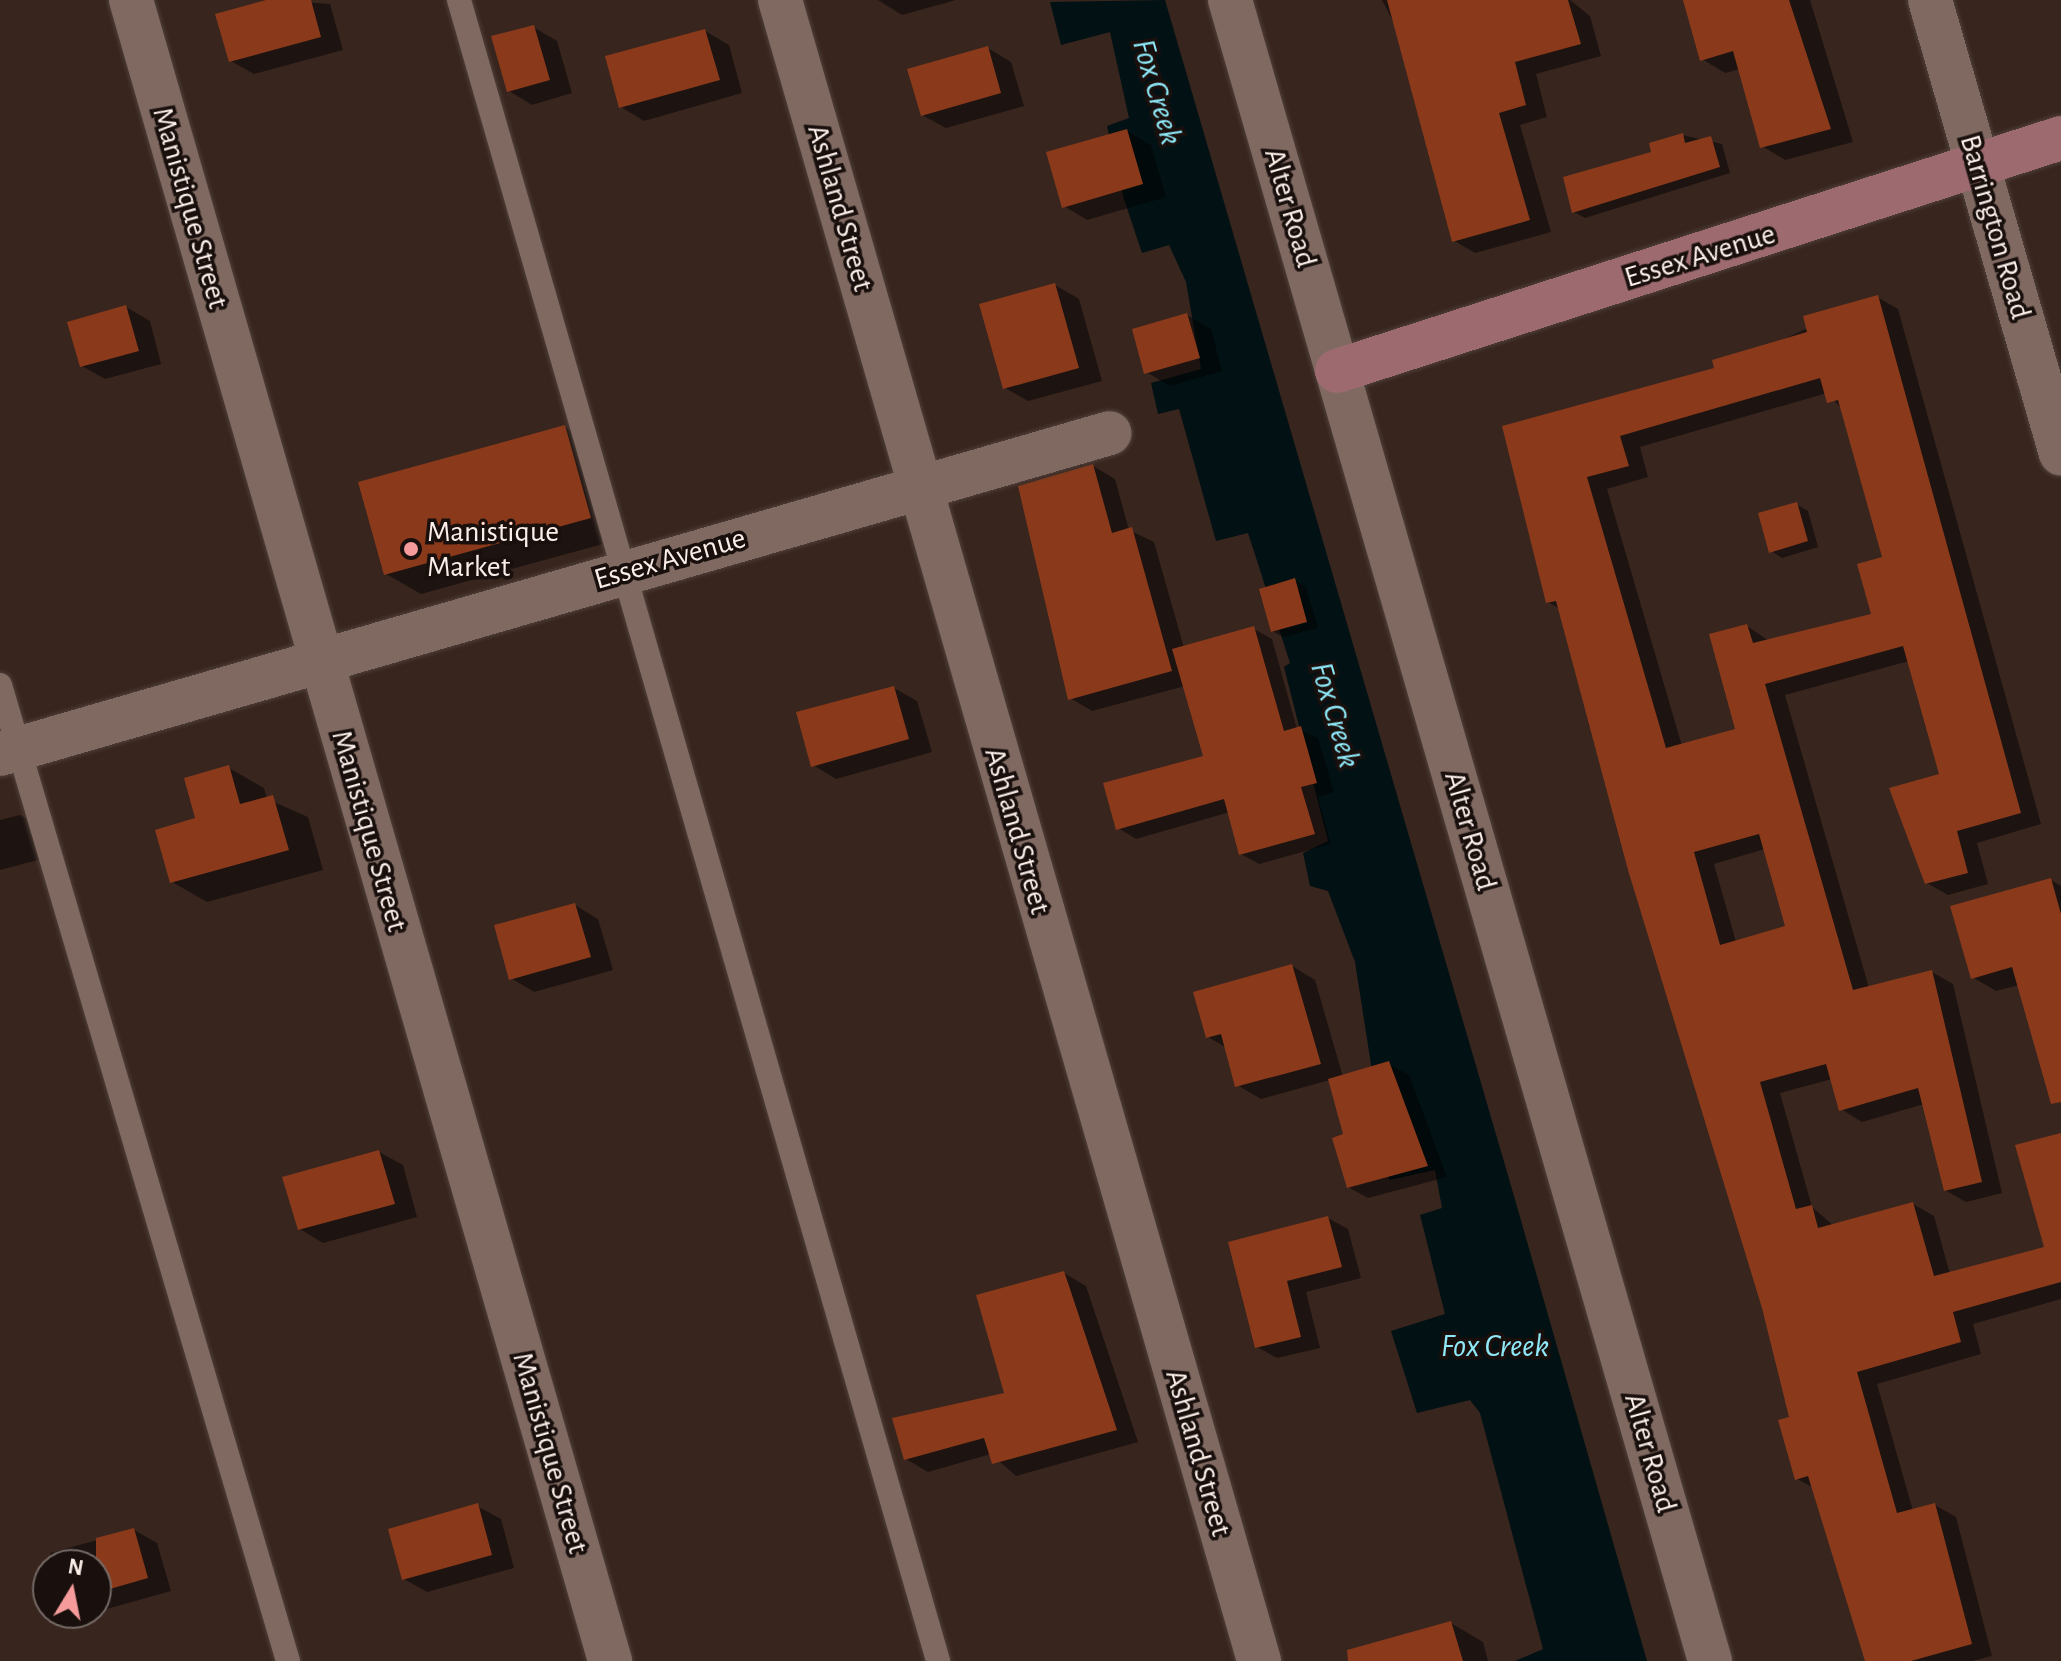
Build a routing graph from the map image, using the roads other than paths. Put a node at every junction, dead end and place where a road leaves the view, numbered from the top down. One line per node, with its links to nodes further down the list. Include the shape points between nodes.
1 (131, 0): 13 (street, Manistique Street)
2 (459, 0): 12 (lane)
3 (780, 0): 11 (street, Ashland Street)
4 (1230, 0): 8 (street, Alter Road)
5 (1930, 0): 7 (street, Barrington Road)
6 (2061, 138): 7 (street, Essex Avenue)
7 (1978, 167): 8 (street, Essex Avenue); 10 (street, Barrington Road)
8 (1337, 371): 20 (street, Alter Road)
9 (1110, 433): 11 (street, Essex Avenue)
10 (2061, 453)
11 (920, 487): 12 (street, Essex Avenue); 19 (street, Ashland Street)
12 (623, 573): 13 (street, Essex Avenue); 18 (lane)
13 (320, 661): 15 (street, Essex Avenue); 17 (street, Manistique Street)
14 (0, 685): 15 (lane)
15 (9, 752): 16 (lane)
16 (288, 1661)
17 (610, 1661)
18 (938, 1661)
19 (1259, 1661)
20 (1710, 1661)

